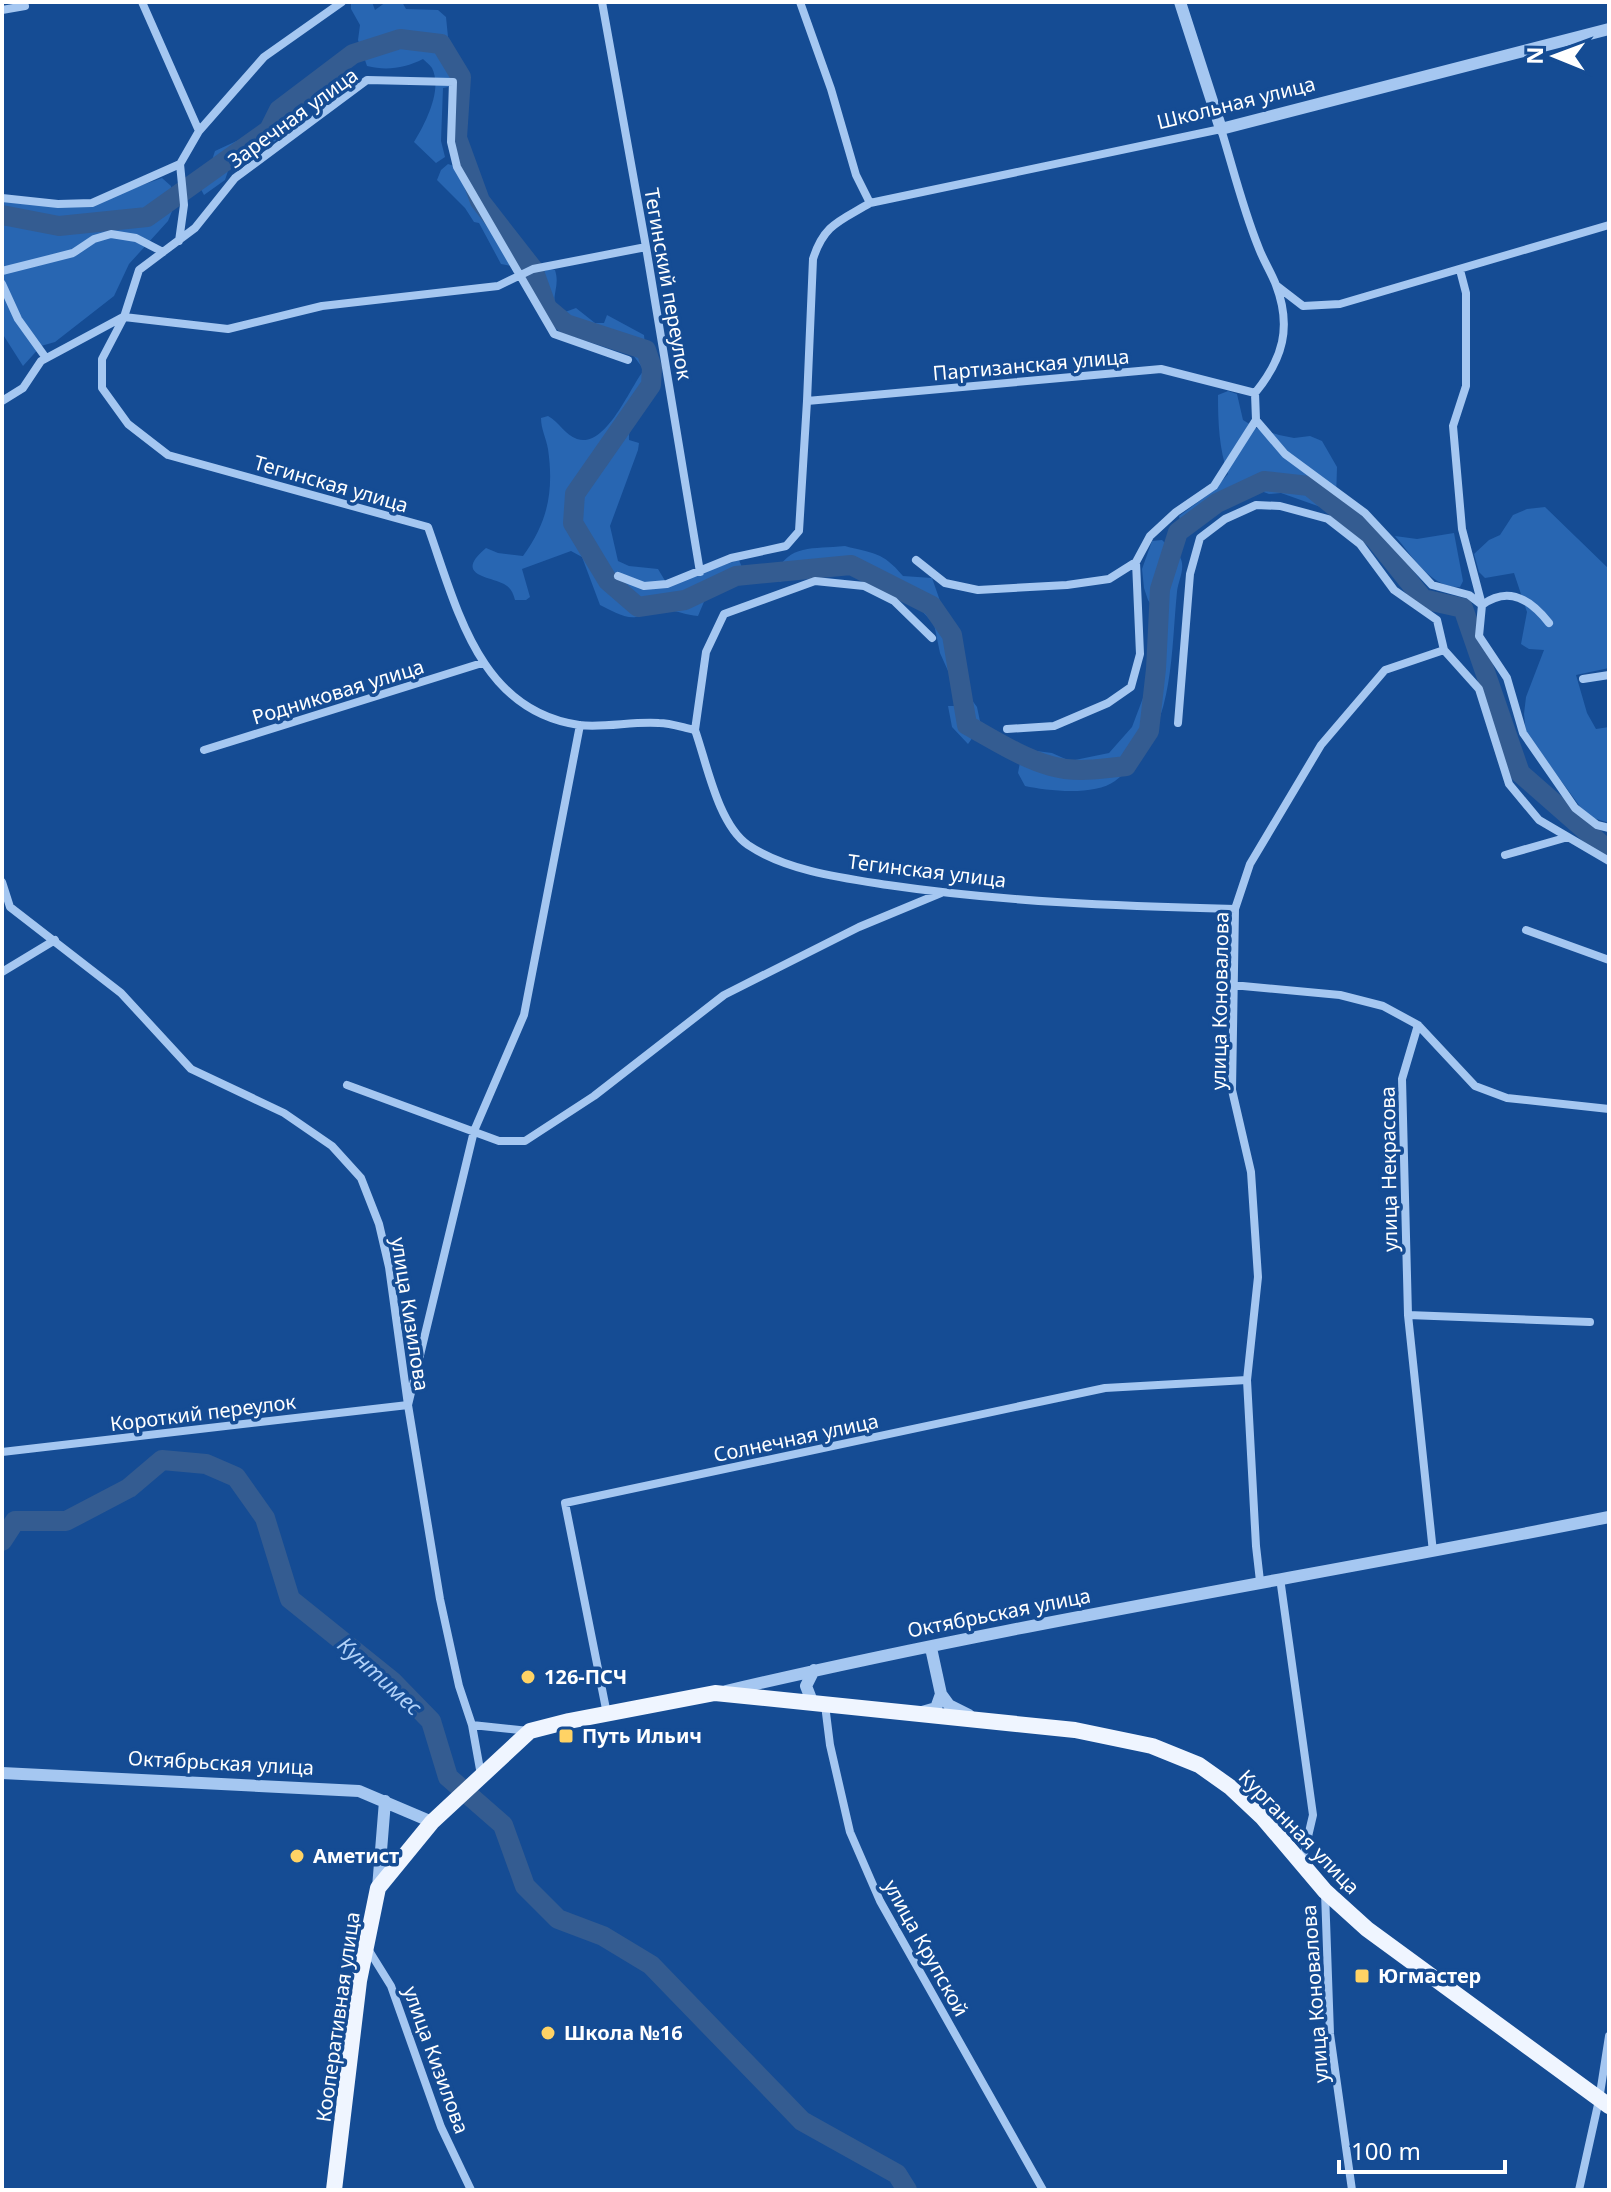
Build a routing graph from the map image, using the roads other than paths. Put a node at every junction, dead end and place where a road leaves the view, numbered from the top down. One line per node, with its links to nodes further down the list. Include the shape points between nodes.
1 (142, 2): 10 (street)
2 (342, 2): 10 (street, via 264,57)
3 (602, 2): 16 (street, Тегинский переулок)
4 (800, 2): 13 (street, via 856,175)
5 (1180, 2): 9 (street)
6 (25, 6): 7 (street)
7 (2, 10)
8 (1609, 29): 9 (street, Школьная улица)
9 (1221, 129): 13 (street, Школьная улица); 22 (street)
10 (199, 131): 11 (street)
11 (180, 164): 12 (street, via 92,203); 15 (street, via 184,205)
12 (2, 198)
13 (870, 203): 28 (street, Школьная улица, via 819,239 813,259)
14 (1609, 225): 18 (street)
15 (179, 241): 17 (street, Заречная улица); 20 (street, Заречная улица, via 235,178 367,80 453,82 451,142 457,167)
16 (646, 247): 20 (street); 32 (street, Тегинский переулок)
17 (163, 252): 19 (street, via 136,238 111,234 73,253); 23 (street, Заречная улица, via 139,270)
18 (1460, 270): 22 (street, via 1340,304 1303,306); 34 (street, via 1466,293 1466,386 1453,426 1462,529)
19 (2, 271)
20 (518, 276): 23 (street, via 498,286 322,306 228,329); 25 (street, Заречная улица, via 554,334)
21 (2, 284): 24 (street, via 18,319)
22 (1276, 286): 26 (street, via 1285,318 1282,345 1271,373)
23 (124, 317): 24 (street); 38 (street, Тегинская улица, via 102,359 102,388 128,424 168,455 428,527)
24 (46, 358): 27 (street, via 23,388)
25 (628, 360)
26 (1255, 393): 28 (street, Партизанская улица, via 1161,369); 29 (street)
27 (2, 401)
28 (807, 401): 32 (street, Школьная улица, via 799,531 786,546 731,558)
29 (1256, 420): 31 (street, via 1214,486 1150,536); 34 (street, via 1285,454 1365,513 1432,585 1469,595)
30 (916, 560): 31 (street, via 945,583 978,590 1109,579)
31 (1136, 562): 43 (street, via 1140,654 1131,687 1054,726)
32 (700, 572): 33 (street, via 644,586)
33 (618, 576)
34 (1482, 605): 35 (street, via 1506,594 1517,596); 46 (street, via 1479,636 1507,678 1523,733 1575,808)
35 (1549, 623)
36 (932, 638): 44 (street, Тегинская улица, via 894,601 864,586 815,581 724,614 706,652)
37 (1444, 650): 41 (street, via 1437,620 1394,590 1360,544 1328,519 1256,505 1200,538 1190,574); 47 (street, via 1479,689 1509,784 1539,820); 52 (street, улица Коновалова, via 1385,670 1321,745 1250,864)
38 (482, 663): 42 (street, Тегинская улица, via 510,697 539,715); 45 (street, Родниковая улица)
39 (1609, 675): 40 (street)
40 (1583, 679)
41 (1178, 723)
42 (580, 725): 44 (street, Тегинская улица, via 661,723); 61 (street, улица Кизилова, via 524,1015)
43 (1007, 729)
44 (695, 730): 51 (street, Тегинская улица, via 727,823 747,844 846,879)
45 (204, 750)
46 (1609, 828)
47 (1568, 837): 48 (street); 49 (street)
48 (1505, 855)
49 (1609, 861)
50 (2, 882): 54 (street, улица Кизилова, via 10,907)
51 (941, 893): 52 (street, Тегинская улица); 61 (street, via 859,927 724,995 594,1096 525,1141 499,1141)
52 (1235, 909): 57 (street, улица Коновалова)
53 (1526, 930): 55 (street)
54 (55, 940): 56 (street); 65 (street, улица Кизилова, via 121,993 191,1069 284,1113 332,1146 361,1178 389,1267)
55 (1609, 960)
56 (2, 972)
57 (1232, 985): 58 (street, via 1340,995 1383,1006); 64 (street, улица Коновалова, via 1232,1090 1251,1172 1258,1277)
58 (1418, 1025): 60 (street, via 1475,1086 1507,1098); 62 (street, улица Некрасова, via 1402,1079)
59 (347, 1085): 61 (street)
60 (1609, 1109)
61 (474, 1131): 65 (street, улица Кизилова)
62 (1408, 1315): 63 (street); 68 (street, улица Некрасова)
63 (1590, 1322)
64 (1247, 1380): 70 (street, улица Коновалова); 76 (street, Солнечная улица, via 1105,1388 565,1503)
65 (408, 1405): 66 (street, Короткий переулок); 79 (street, улица Кизилова, via 440,1599)
66 (2, 1452)
67 (1609, 1517): 68 (street, Октябрьская улица)
68 (1433, 1552): 69 (street, Октябрьская улица)
69 (1280, 1578): 70 (street, Октябрьская улица); 85 (street, via 1313,1815)
70 (1260, 1581): 71 (street, Октябрьская улица)
71 (931, 1648): 72 (street, Октябрьская улица); 74 (street)
72 (814, 1670): 73 (street, Октябрьская улица); 75 (street, via 807,1694)
73 (715, 1693): 75 (main road, Курганная улица); 76 (main road, Октябрьская улица)
74 (941, 1694): 77 (street, via 936,1708); 78 (street, via 949,1705)
75 (819, 1705): 77 (main road, Курганная улица); 93 (street, улица Крупской, via 850,1832 880,1901)
76 (607, 1714): 80 (main road, Октябрьская улица)
77 (908, 1714): 78 (main road, Курганная улица)
78 (982, 1720): 85 (main road, Курганная улица, via 1111,1736 1199,1765 1263,1818)
79 (472, 1725): 80 (street); 82 (street, улица Кизилова)
80 (530, 1731): 82 (main road)
81 (2, 1773): 83 (street, Октябрьская улица, via 336,1789)
82 (481, 1776): 84 (main road)
83 (385, 1801): 84 (street, Октябрьская улица); 86 (street, Кооперативная улица)
84 (432, 1822): 86 (main road)
85 (1302, 1863): 87 (main road, Курганная улица)
86 (378, 1888): 88 (main road, Кооперативная улица)
87 (1325, 1891): 90 (main road, Курганная улица, via 1367,1929); 94 (street, улица Коновалова, via 1330,2034)
88 (365, 1945): 91 (main road, Кооперативная улица); 92 (street, улица Кизилова, via 385,1971 441,2127)
89 (1609, 2036): 90 (street)
90 (1604, 2103): 95 (street)
91 (334, 2190)
92 (471, 2190)
93 (1043, 2190)
94 (1352, 2190)
95 (1579, 2190)

